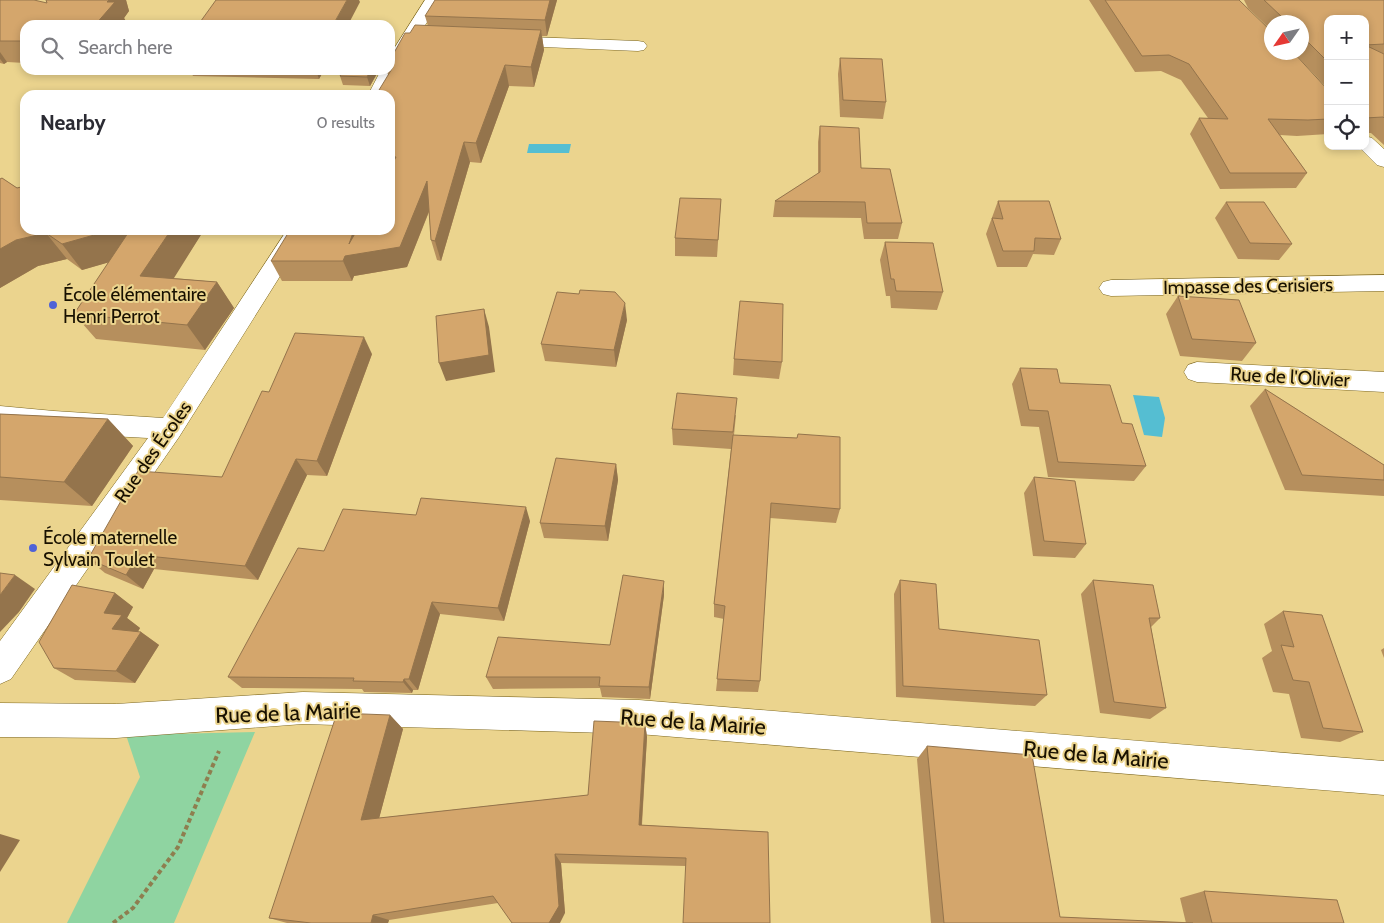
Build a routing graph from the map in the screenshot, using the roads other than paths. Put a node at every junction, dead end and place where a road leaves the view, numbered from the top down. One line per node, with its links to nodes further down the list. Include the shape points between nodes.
1 (433, 0): 2 (street)
2 (408, 38): 3 (street); 6 (street)
3 (427, 39)
4 (485, 41): 5 (street)
5 (638, 46)
6 (395, 62)
7 (388, 75): 8 (street)
8 (380, 90)
9 (1369, 146): 10 (street)
10 (1384, 161)
11 (295, 235): 17 (street, Rue des Écoles)
12 (1384, 283): 13 (street, Impasse des Cerisiers)
13 (1111, 288)
14 (1196, 372): 15 (street, Rue de l'Olivier)
15 (1384, 382)
16 (0, 416): 17 (street)
17 (170, 429): 18 (street, Rue des Écoles)
18 (0, 668)
19 (0, 720): 20 (street, Rue de la Mairie, via 116,721 304,708 639,717)
20 (1384, 778)

